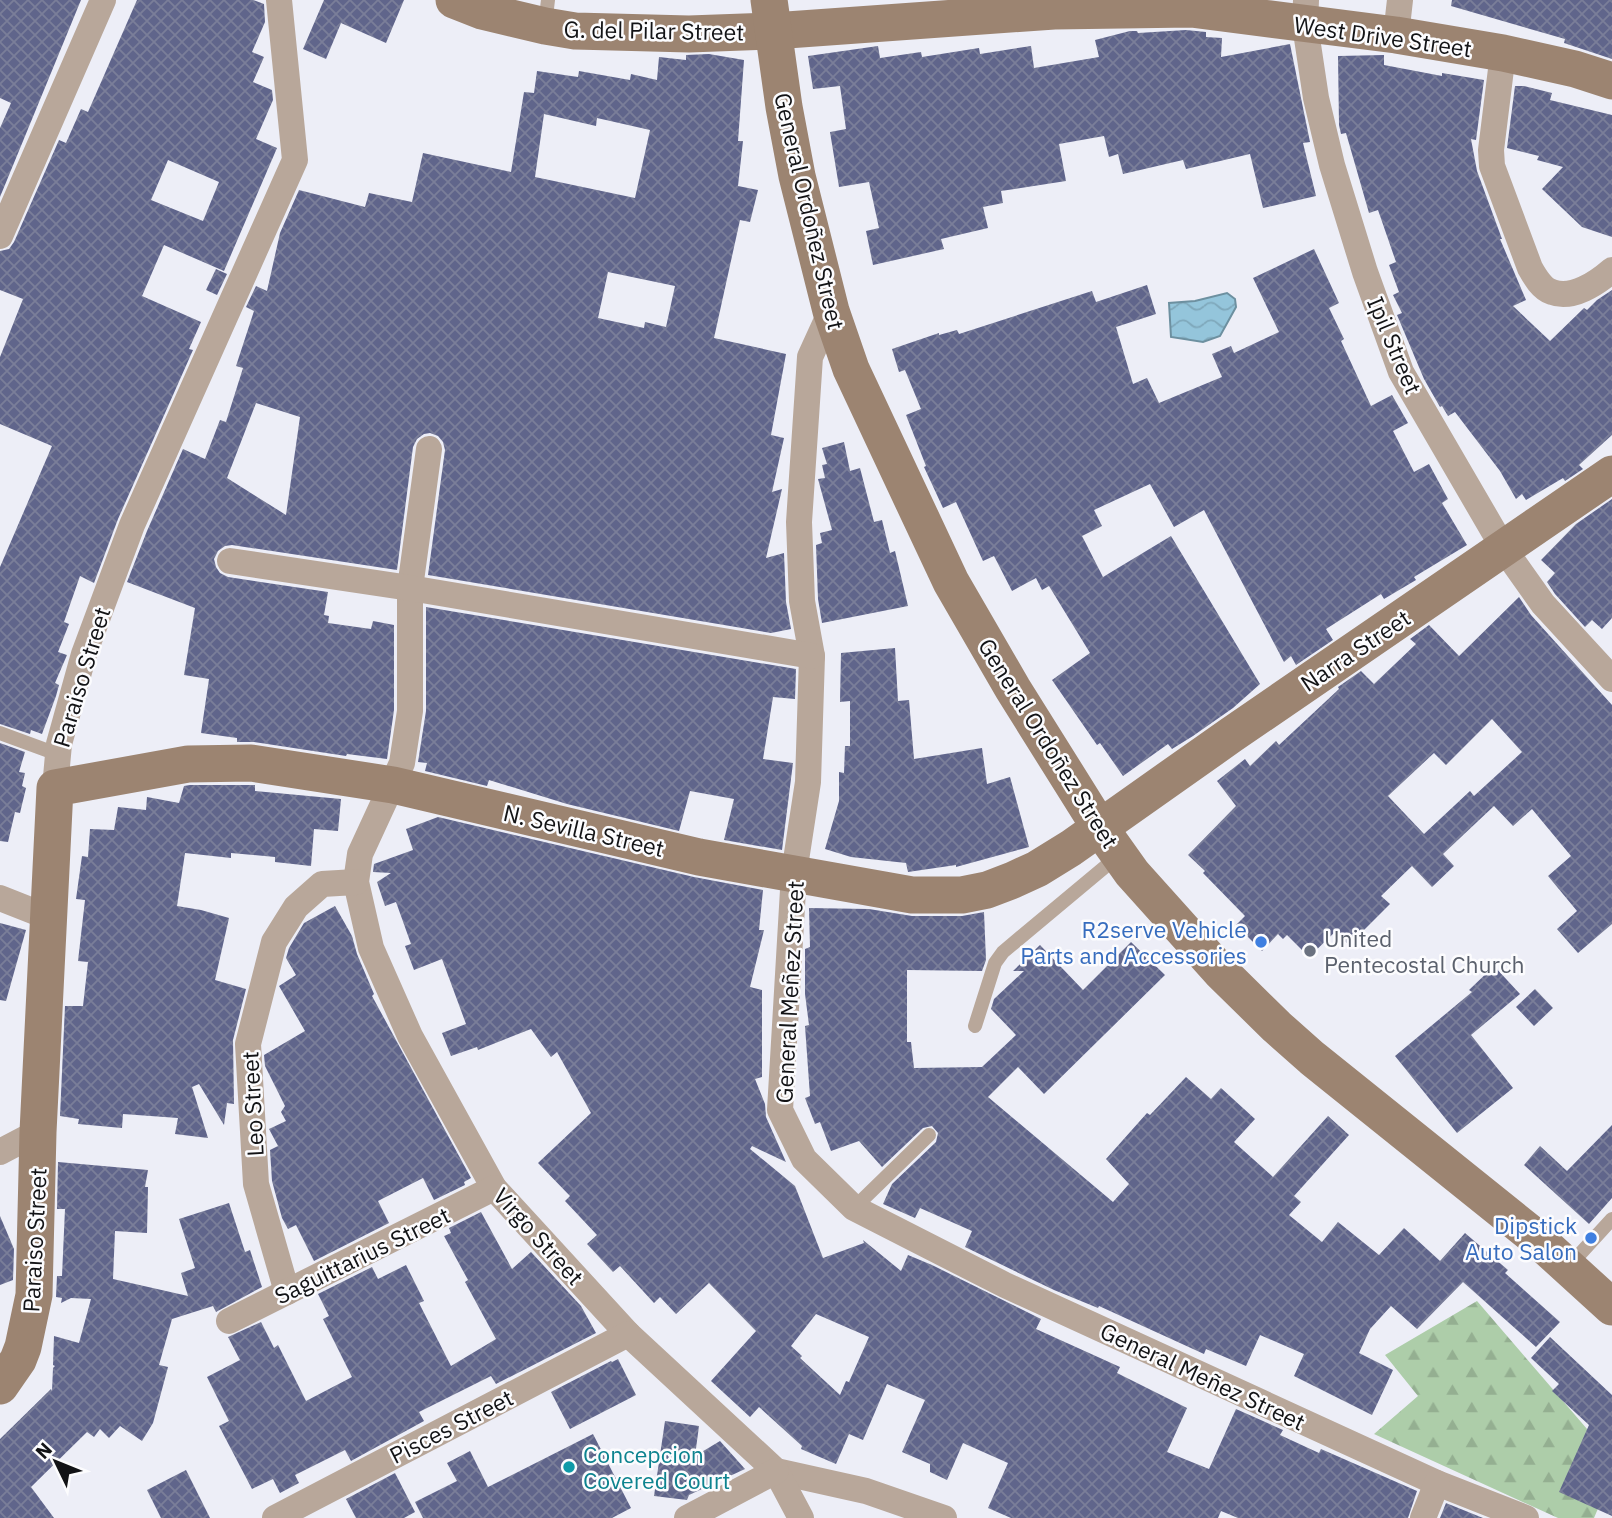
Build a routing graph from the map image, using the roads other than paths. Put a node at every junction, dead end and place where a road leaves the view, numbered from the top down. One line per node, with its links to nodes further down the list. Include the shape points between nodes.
1 (103, 0): 10 (street)
2 (279, 0): 21 (street, Paraiso Street, via 295,160 132,525 84,654)
3 (454, 0): 5 (street, G. del Pilar Street, via 482,10)
4 (1305, 12): 6 (street, West Drive Street, via 1054,10); 7 (street, West Drive Street); 15 (street, Ipil Street, via 1316,98 1332,165 1401,372)
5 (546, 13): 6 (street, G. del Pilar Street, via 575,31 689,34)
6 (771, 16): 12 (street, General Ordoñez Street, via 797,176)
7 (1398, 17): 8 (street, West Drive Street)
8 (1503, 53): 9 (street, West Drive Street); 11 (street, via 1492,166 1530,268 1550,292 1566,295)
9 (1612, 81)
10 (0, 236)
11 (1612, 270)
12 (831, 311): 18 (street, General Meñez Street, via 810,357 795,433 802,601); 23 (street, General Ordoñez Street, via 851,369 951,582)
13 (429, 449): 17 (street, Virgo Street)
14 (1612, 474): 15 (street, Narra Street)
15 (1504, 550): 19 (street, Ipil Street, via 1543,604); 23 (street, Narra Street, via 1221,742)
16 (230, 561): 17 (street)
17 (411, 588): 18 (street); 22 (street, Virgo Street, via 410,711 402,763)
18 (813, 656): 24 (street, General Meñez Street, via 808,782)
19 (1612, 679)
20 (0, 733): 21 (lane)
21 (56, 771): 22 (street, N. Sevilla Street, via 251,762); 27 (street, Paraiso Street)
22 (393, 785): 24 (street, N. Sevilla Street, via 699,858); 25 (street, Virgo Street, via 360,854)
23 (1109, 842): 24 (street, N. Sevilla Street, via 962,895 912,895); 28 (lane, via 995,963); 35 (street, General Ordoñez Street, via 1168,915 1277,1027)
24 (794, 873): 33 (street, General Meñez Street, via 780,1110 804,1158)
25 (356, 881): 32 (street, Virgo Street, via 371,948 410,1035); 36 (street, Leo Street, via 322,884 296,907 274,942 248,1044 256,1184)
26 (0, 898): 27 (street)
27 (48, 918): 29 (street, Paraiso Street)
28 (975, 1026)
29 (38, 1132): 31 (street); 40 (street, Paraiso Street, via 34,1295 23,1347)
30 (929, 1135): 33 (lane)
31 (0, 1152)
32 (495, 1188): 36 (street, Saguittarius Street); 39 (street, Virgo Street)
33 (854, 1208): 42 (street, General Meñez Street, via 1005,1285)
34 (1612, 1219): 35 (lane)
35 (1569, 1266): 37 (street, General Ordoñez Street)
36 (287, 1292): 38 (street, Saguittarius Street)
37 (1612, 1307)
38 (229, 1321)
39 (628, 1335): 41 (street, Virgo Street); 43 (street, Pisces Street)
40 (0, 1386)
41 (776, 1471): 44 (street); 45 (street); 46 (street, via 866,1491)
42 (1437, 1483): 47 (street); 48 (street, General Meñez Street)
43 (275, 1518)
44 (687, 1518)
45 (801, 1518)
46 (944, 1518)
47 (1423, 1518)
48 (1526, 1518)

